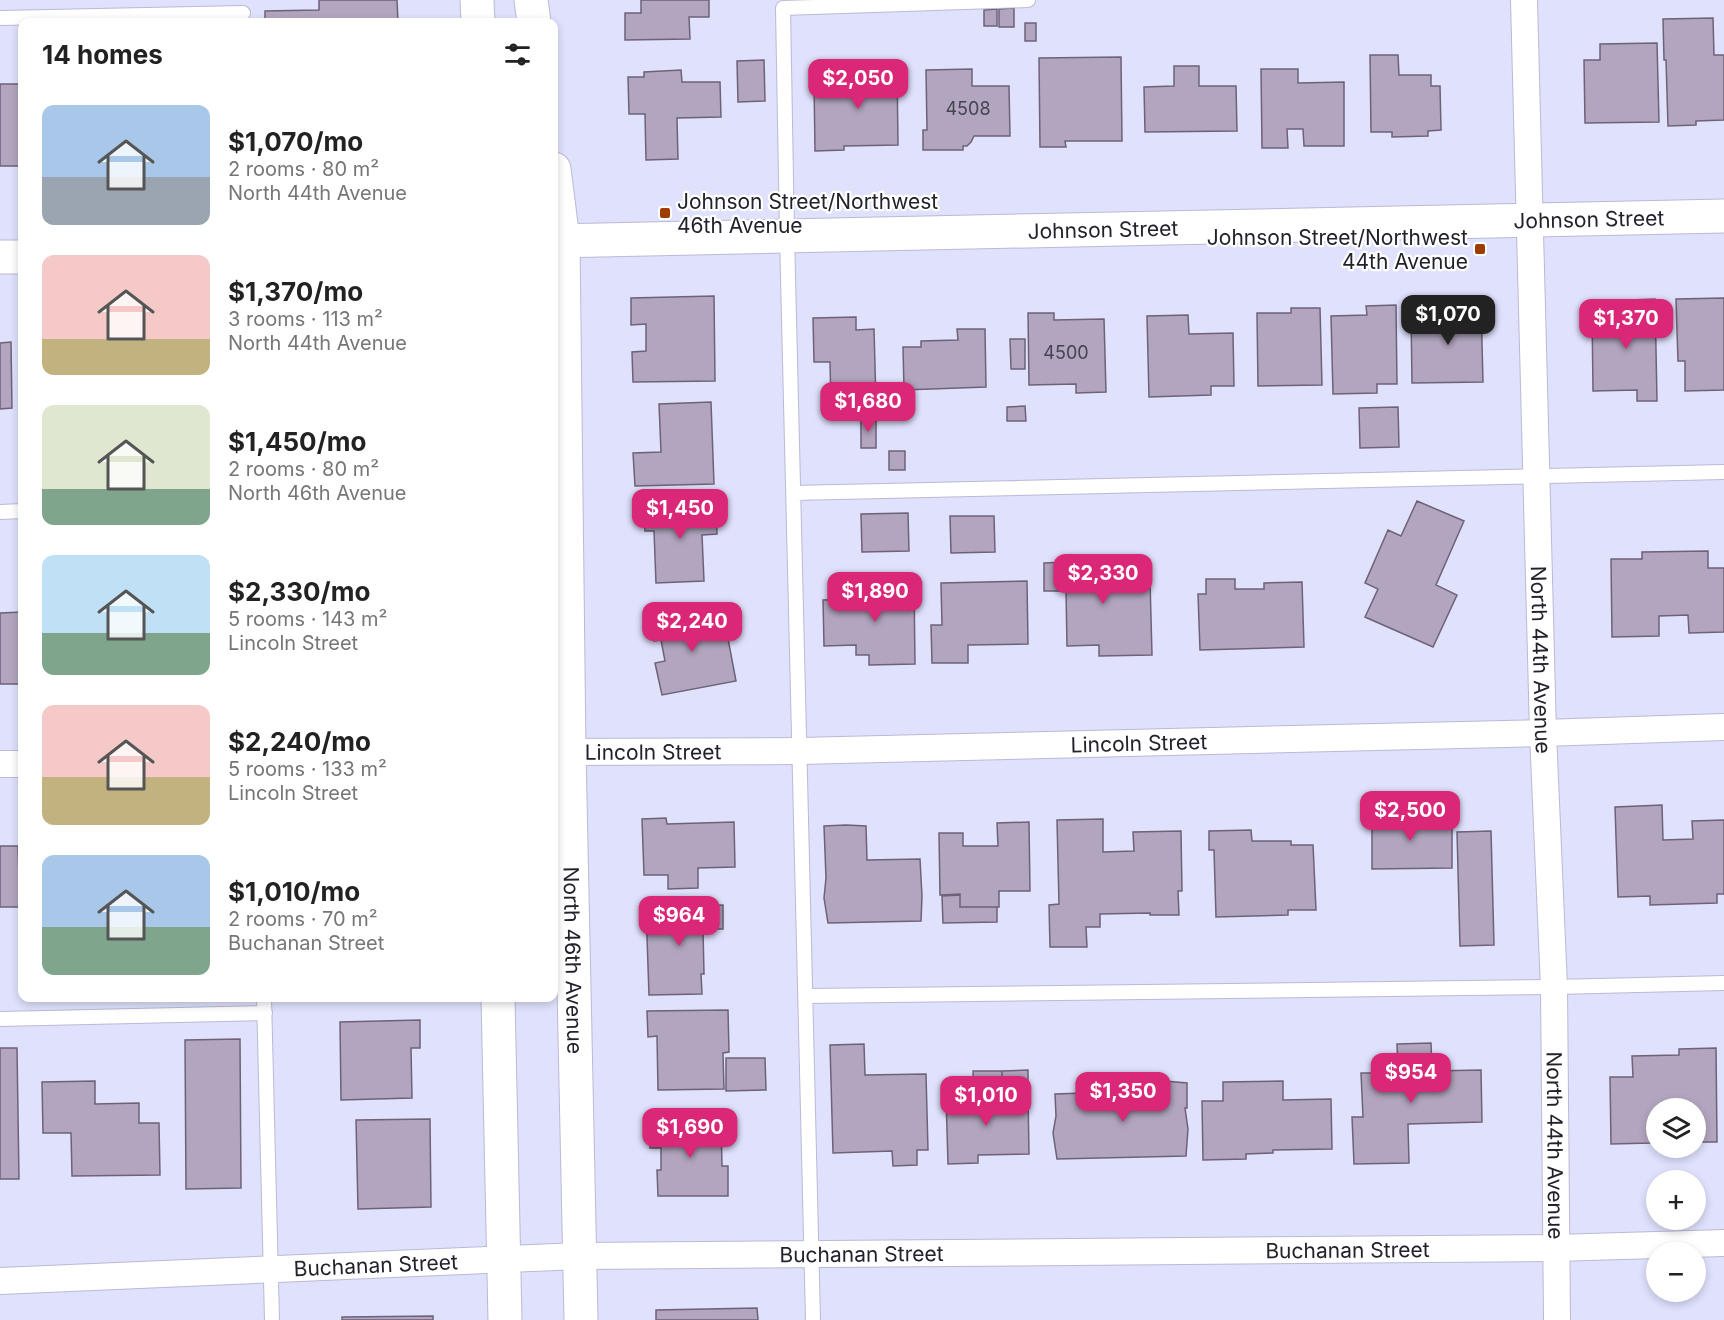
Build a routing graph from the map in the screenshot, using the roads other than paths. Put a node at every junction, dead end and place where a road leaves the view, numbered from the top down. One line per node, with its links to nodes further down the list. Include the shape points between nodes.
1 (477, 0): 7 (street)
2 (531, 0): 8 (street)
3 (1028, 0): 11 (lane, via 783,8)
4 (1524, 0): 10 (street, North 44th Avenue)
5 (243, 12): 6 (lane)
6 (0, 18)
7 (478, 18)
8 (533, 18)
9 (1724, 216): 10 (street, Johnson Street)
10 (1530, 220): 11 (street, Johnson Street); 16 (street, North 44th Avenue)
11 (787, 235): 12 (street, Johnson Street); 17 (lane)
12 (558, 240): 23 (street, North 46th Avenue)
13 (0, 257): 14 (street)
14 (18, 257)
15 (1724, 472): 16 (lane)
16 (1536, 476): 17 (lane); 21 (street, North 44th Avenue)
17 (793, 493): 22 (lane)
18 (18, 511): 19 (lane)
19 (0, 512)
20 (1724, 727): 21 (street, Lincoln Street)
21 (1543, 734): 22 (street, Lincoln Street); 27 (street, North 44th Avenue)
22 (799, 751): 23 (street, Lincoln Street); 28 (lane)
23 (561, 752): 36 (street, North 46th Avenue)
24 (0, 764): 25 (street)
25 (18, 764)
26 (1724, 983): 27 (lane)
27 (1554, 987): 28 (lane); 34 (street, North 44th Avenue)
28 (806, 996): 35 (lane)
29 (264, 1002): 31 (lane)
30 (498, 1002): 37 (street)
31 (265, 1012): 32 (lane); 38 (lane)
32 (0, 1019)
33 (1724, 1243): 34 (street, Buchanan Street)
34 (1555, 1248): 35 (street, Buchanan Street); 44 (street, North 44th Avenue)
35 (812, 1254): 36 (street, Buchanan Street); 43 (lane)
36 (579, 1256): 37 (street, Buchanan Street); 42 (street, North 46th Avenue)
37 (504, 1260): 38 (street, Buchanan Street); 41 (street)
38 (270, 1269): 39 (street, Buchanan Street); 40 (lane)
39 (0, 1281)
40 (272, 1320)
41 (505, 1320)
42 (581, 1320)
43 (813, 1320)
44 (1557, 1320)

